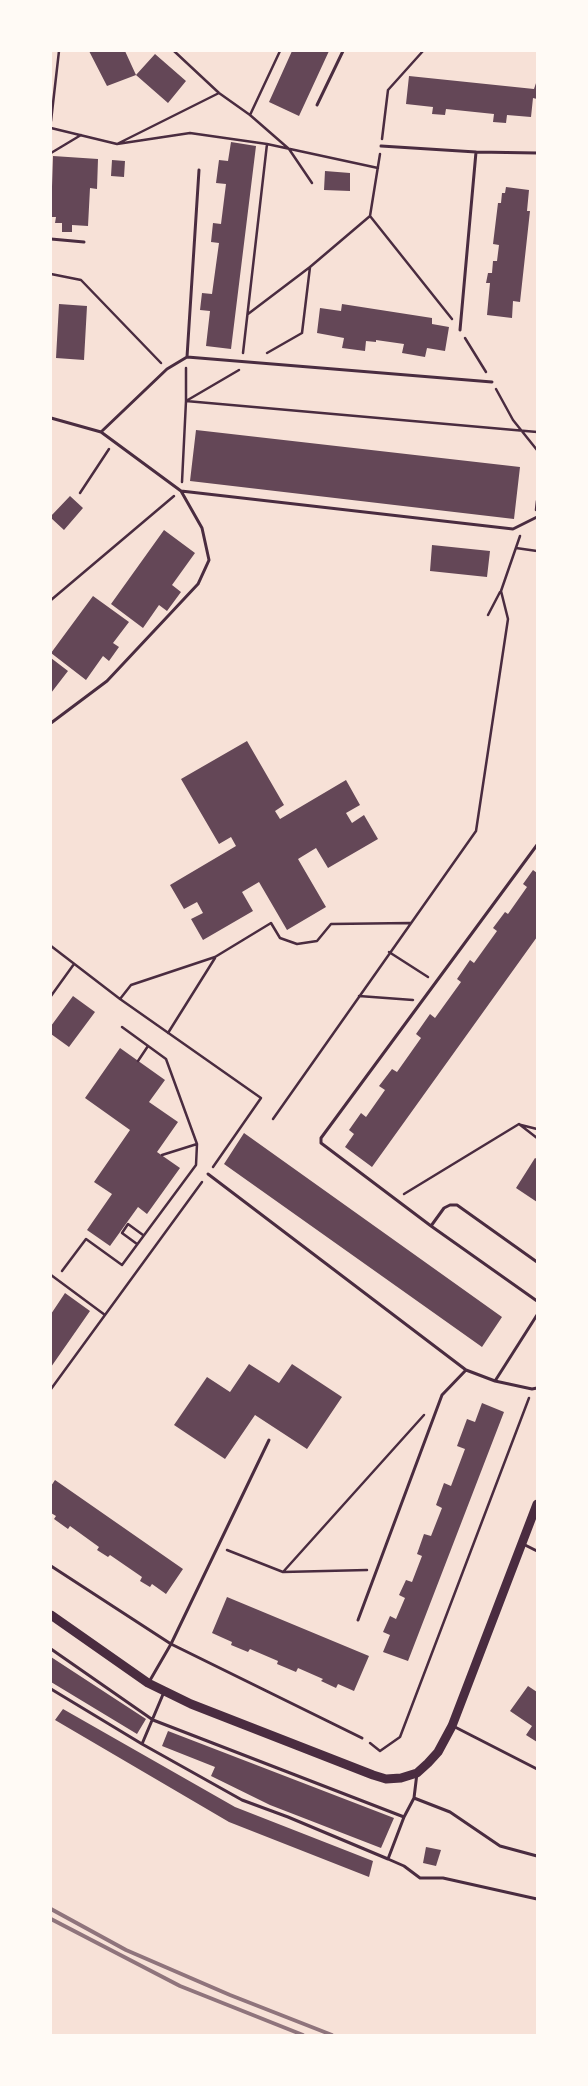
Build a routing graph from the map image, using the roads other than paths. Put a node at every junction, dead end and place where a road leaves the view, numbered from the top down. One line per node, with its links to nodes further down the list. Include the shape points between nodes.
1 (343, 51): 2 (lane)
2 (317, 105)
3 (381, 146): 4 (lane)
4 (476, 152): 5 (lane); 9 (lane)
5 (537, 153)
6 (199, 170): 10 (lane)
7 (51, 239): 8 (lane)
8 (84, 242)
9 (460, 330)
10 (186, 356): 11 (lane); 13 (lane, via 167,369)
11 (492, 382)
12 (51, 418): 13 (lane)
13 (101, 432): 14 (lane)
14 (181, 491): 15 (lane, via 513,529); 16 (lane, via 202,528 210,560 198,584 107,681)
15 (537, 517)
16 (51, 724)
17 (537, 845): 19 (lane, via 321,1138 324,1146)
18 (208, 1174): 23 (lane)
19 (431, 1226): 20 (lane, via 444,1208 450,1204 457,1205); 21 (lane)
20 (537, 1262)
21 (537, 1301)
22 (537, 1315): 24 (lane)
23 (466, 1370): 24 (lane); 32 (lane, via 442,1395)
24 (495, 1380): 25 (lane)
25 (537, 1388)
26 (269, 1440): 33 (lane)
27 (537, 1504): 28 (street)
28 (522, 1544): 29 (lane); 39 (street)
29 (537, 1551)
30 (51, 1566): 33 (lane)
31 (51, 1615): 35 (street)
32 (358, 1620)
33 (171, 1644): 35 (lane); 40 (lane)
34 (51, 1649): 38 (lane)
35 (148, 1683): 37 (street)
36 (51, 1689): 41 (lane)
37 (164, 1692): 38 (lane); 43 (street, via 386,1779)
38 (153, 1720): 41 (lane); 45 (lane)
39 (452, 1726): 42 (lane); 43 (street, via 438,1752)
40 (362, 1738)
41 (142, 1744): 47 (lane, via 242,1800)
42 (537, 1769)
43 (417, 1773): 44 (lane)
44 (414, 1798): 45 (lane); 46 (lane, via 450,1812 500,1846)
45 (404, 1817): 47 (lane)
46 (537, 1856)
47 (388, 1859): 48 (lane, via 420,1878 443,1878)
48 (537, 1899)

